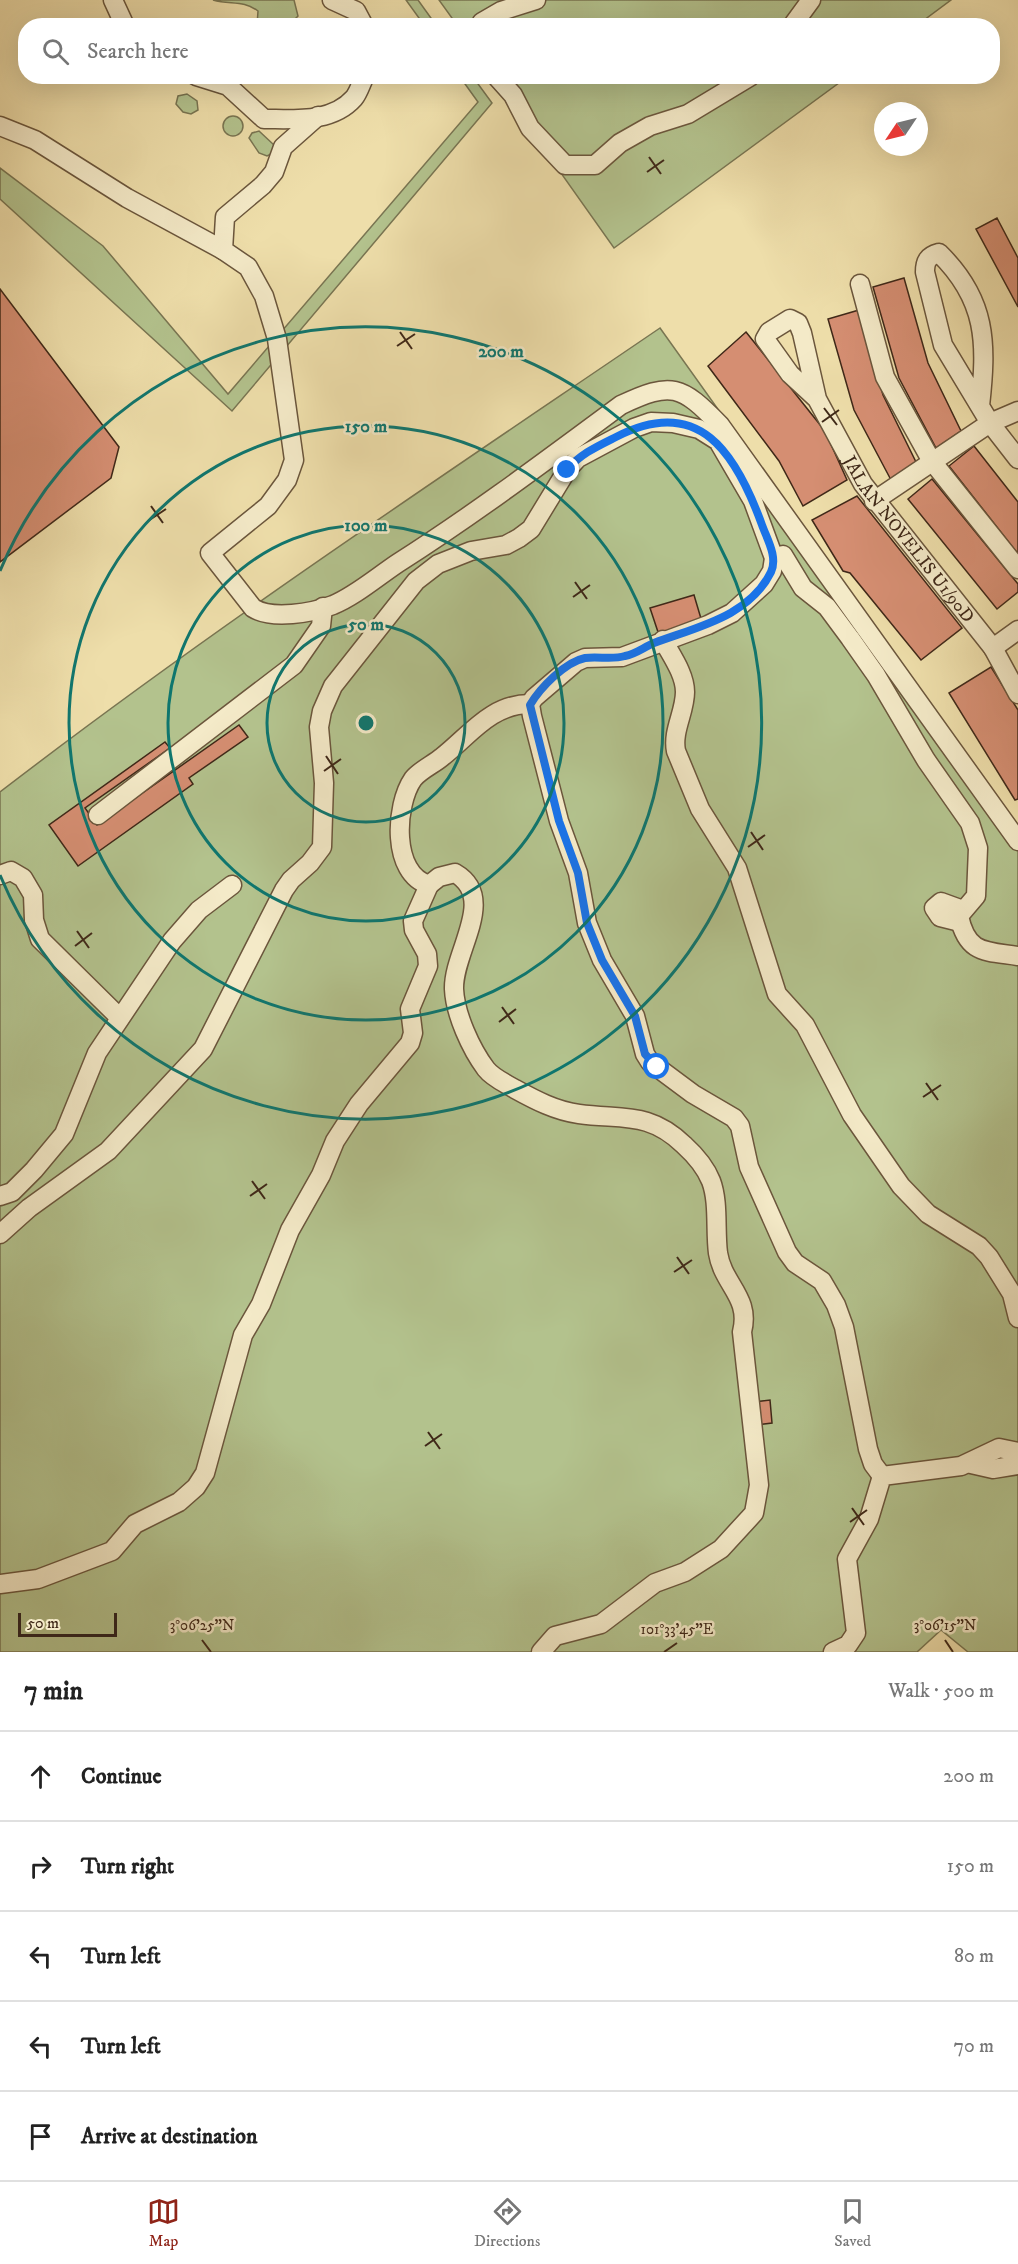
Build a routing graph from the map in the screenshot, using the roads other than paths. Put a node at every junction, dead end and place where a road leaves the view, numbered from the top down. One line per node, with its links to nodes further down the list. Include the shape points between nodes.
1 (112, 0): 5 (street)
2 (332, 0): 6 (street, via 356,10)
3 (536, 0): 7 (street)
4 (811, 0): 8 (street)
5 (121, 18)
6 (360, 18)
7 (489, 18)
8 (798, 18)
9 (222, 84): 14 (street)
10 (361, 84): 13 (street, via 354,97 332,114)
11 (503, 84): 12 (street, via 530,128 564,165 595,165 620,143 650,126 688,114)
12 (738, 84)
13 (318, 116): 14 (street); 16 (street)
14 (264, 118): 16 (street)
15 (0, 126): 17 (street, via 35,140 127,198)
16 (284, 147): 17 (street, via 274,172 225,217)
17 (223, 250): 28 (street, via 248,267 264,296 276,339 294,460 287,480 268,506 210,553 260,612 300,613)
18 (861, 284): 24 (street, via 885,377)
19 (817, 399): 25 (street, JALAN NOVELIS U1/90D)
20 (980, 406): 20 (street, via 943,345 925,272 931,255 939,253 953,267 983,326); 22 (street)
21 (1018, 411): 22 (street)
22 (990, 423): 23 (street); 24 (street)
23 (1018, 459)
24 (931, 460): 25 (street); 27 (street)
25 (874, 501): 31 (street, JALAN NOVELIS U1/90D)
26 (774, 558): 30 (street, via 764,584 732,613); 39 (street, via 783,555 803,588 839,622 970,823 978,848 978,876 974,900 962,916 973,947); 42 (street, via 753,501 718,441 699,429 651,423 578,458 531,529 519,538 506,545 471,551 426,571 333,686 319,727 324,783 322,847 284,890 203,1048 108,1151)
27 (1018, 569)
28 (323, 607): 34 (street, via 321,626 294,665); 35 (street, via 333,605 415,552 621,405 657,390 684,394 697,401 720,425)
29 (1018, 630): 31 (street)
30 (663, 640): 33 (street, via 622,657 585,658 576,662); 44 (street, via 685,691 674,742 676,751 700,809 737,868 777,994 805,1025 852,1116 901,1186 928,1214 979,1246 989,1257 1012,1294)
31 (993, 648): 32 (street, JALAN NOVELIS U1/90D)
32 (1018, 694)
33 (530, 705): 38 (street, via 513,706 489,716 414,778 403,803 399,842 410,870); 48 (street, via 559,821 578,873 587,923 602,960 635,1016 650,1062 734,1118 740,1126 749,1167 787,1252 829,1290 844,1327 868,1449)
34 (98, 815)
35 (1018, 840)
36 (0, 875): 40 (street, via 11,871 23,878 33,895 40,939)
37 (232, 885): 40 (street, via 199,910 172,941)
38 (429, 885): 49 (street, via 413,921 428,966 410,1009 410,1043 347,1122 290,1230 261,1304 243,1335 205,1473 188,1495 135,1524 112,1551 38,1579); 50 (street, via 439,877 455,873 471,884 474,892 454,989 460,1013 486,1070 534,1100 557,1109 645,1119 677,1138 698,1159 711,1182 719,1255 745,1310 742,1332 759,1485 754,1513 721,1549 685,1572 655,1583 601,1624 555,1636)
39 (1018, 956)
40 (120, 1018): 41 (street, via 97,1053 63,1134 34,1170)
41 (6, 1194): 42 (street)
42 (29, 1208): 43 (street)
43 (0, 1234)
44 (1018, 1318)
45 (1018, 1452): 46 (street, via 990,1450)
46 (971, 1464): 47 (street, via 993,1469); 48 (street)
47 (1018, 1465)
48 (882, 1476): 51 (street, via 869,1519 847,1559 855,1633 848,1645)
49 (0, 1584)
50 (541, 1652)
51 (833, 1652)

